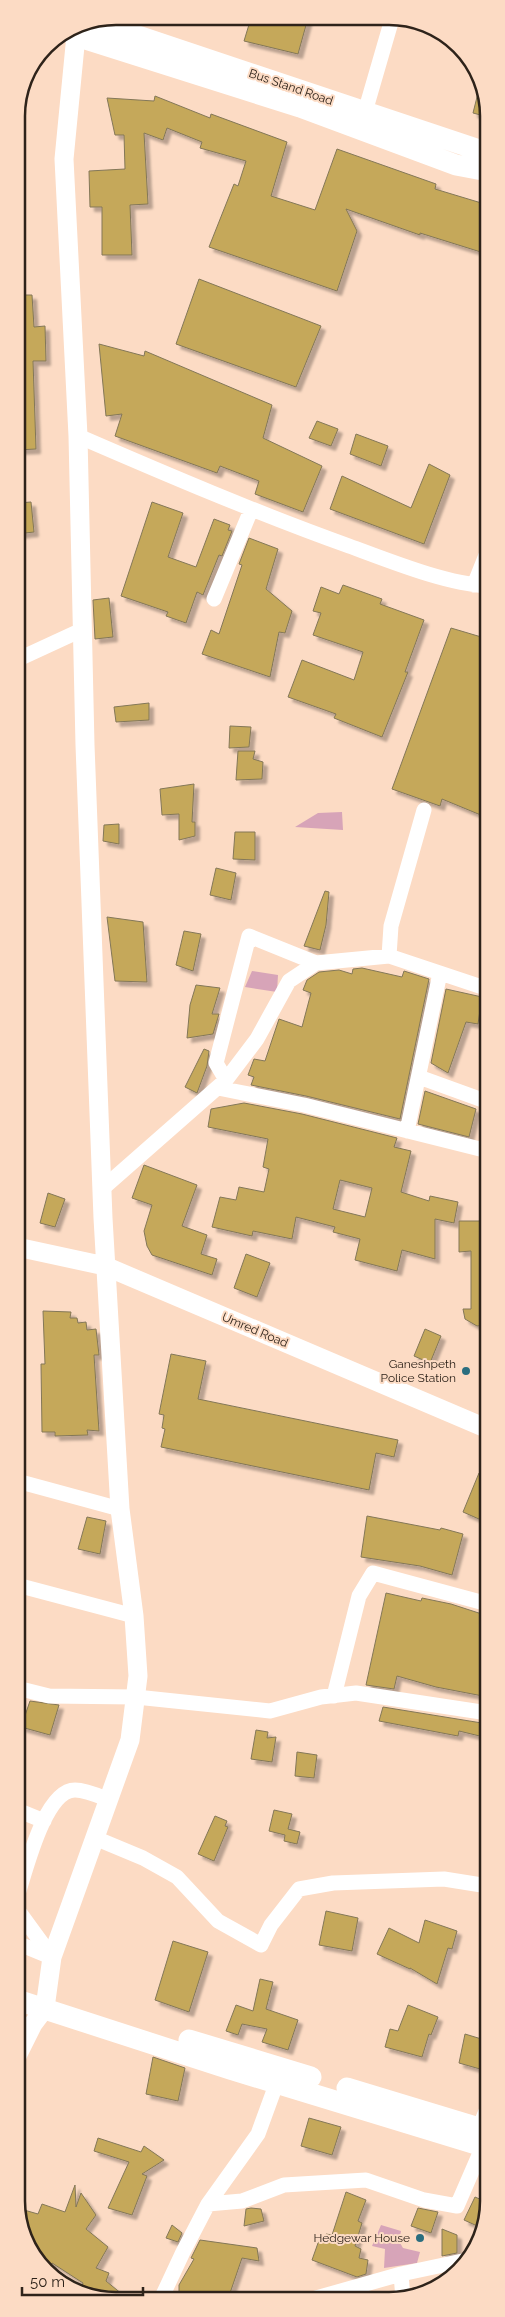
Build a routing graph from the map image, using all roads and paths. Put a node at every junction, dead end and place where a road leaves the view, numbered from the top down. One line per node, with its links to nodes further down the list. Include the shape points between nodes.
1 (390, 25): 5 (street)
2 (107, 26): 5 (main road, Bus Stand Road)
3 (80, 32): 7 (main road, via 300,107 456,165)
4 (73, 36): 8 (street, via 64,159)
5 (365, 112): 6 (main road, Bus Stand Road)
6 (480, 150)
7 (480, 170)
8 (78, 436): 9 (street); 24 (street, via 85,745)
9 (251, 510): 10 (street, via 403,566); 11 (street)
10 (480, 586)
11 (214, 599)
12 (76, 633): 13 (street)
13 (25, 656)
14 (424, 810): 15 (street, via 391,926)
15 (389, 956): 16 (street); 17 (street)
16 (316, 963): 20 (street, via 289,981 257,1039); 20 (street, via 249,936 216,1062)
17 (440, 973): 18 (street); 19 (street)
18 (480, 986)
19 (419, 1077): 21 (street); 22 (street)
20 (222, 1084): 22 (street); 24 (street)
21 (480, 1099)
22 (407, 1131): 23 (street)
23 (480, 1149)
24 (102, 1189): 26 (street)
25 (25, 1249): 26 (street, Umred Road)
26 (105, 1266): 27 (street, Umred Road); 29 (street)
27 (480, 1426)
28 (25, 1483): 29 (street)
29 (120, 1509): 32 (street)
30 (25, 1587): 32 (street)
31 (480, 1602): 34 (street, via 373,1573 359,1596)
32 (134, 1616): 35 (street, via 138,1676)
33 (25, 1690): 35 (street, via 49,1696)
34 (334, 1696): 35 (street, via 270,1711); 36 (street, via 356,1693)
35 (136, 1698): 37 (street, via 130,1740)
36 (480, 1712)
37 (109, 1800): 39 (street, via 76,1790 68,1791 56,1800); 40 (street)
38 (25, 1813): 39 (street)
39 (44, 1821): 41 (street)
40 (95, 1838): 42 (street, via 177,1877 218,1921 261,1945 271,1925 299,1889 333,1883 444,1879); 45 (street)
41 (25, 1873)
42 (480, 1885)
43 (25, 1920): 45 (street)
44 (25, 1945): 45 (street)
45 (52, 1957): 48 (street)
46 (25, 1992): 48 (main road)
47 (25, 2001): 48 (main road)
48 (46, 2003): 49 (street); 50 (main road); 51 (main road)
49 (25, 2040)
50 (277, 2082): 52 (main road); 54 (street, via 258,2134)
51 (480, 2136)
52 (480, 2137)
53 (480, 2150): 54 (street, via 457,2206 424,2200 366,2180 284,2185 242,2200)
54 (208, 2204): 58 (street)
55 (456, 2262): 56 (street)
56 (401, 2274): 57 (street); 59 (street)
57 (402, 2291)
58 (164, 2292)
59 (337, 2292)

